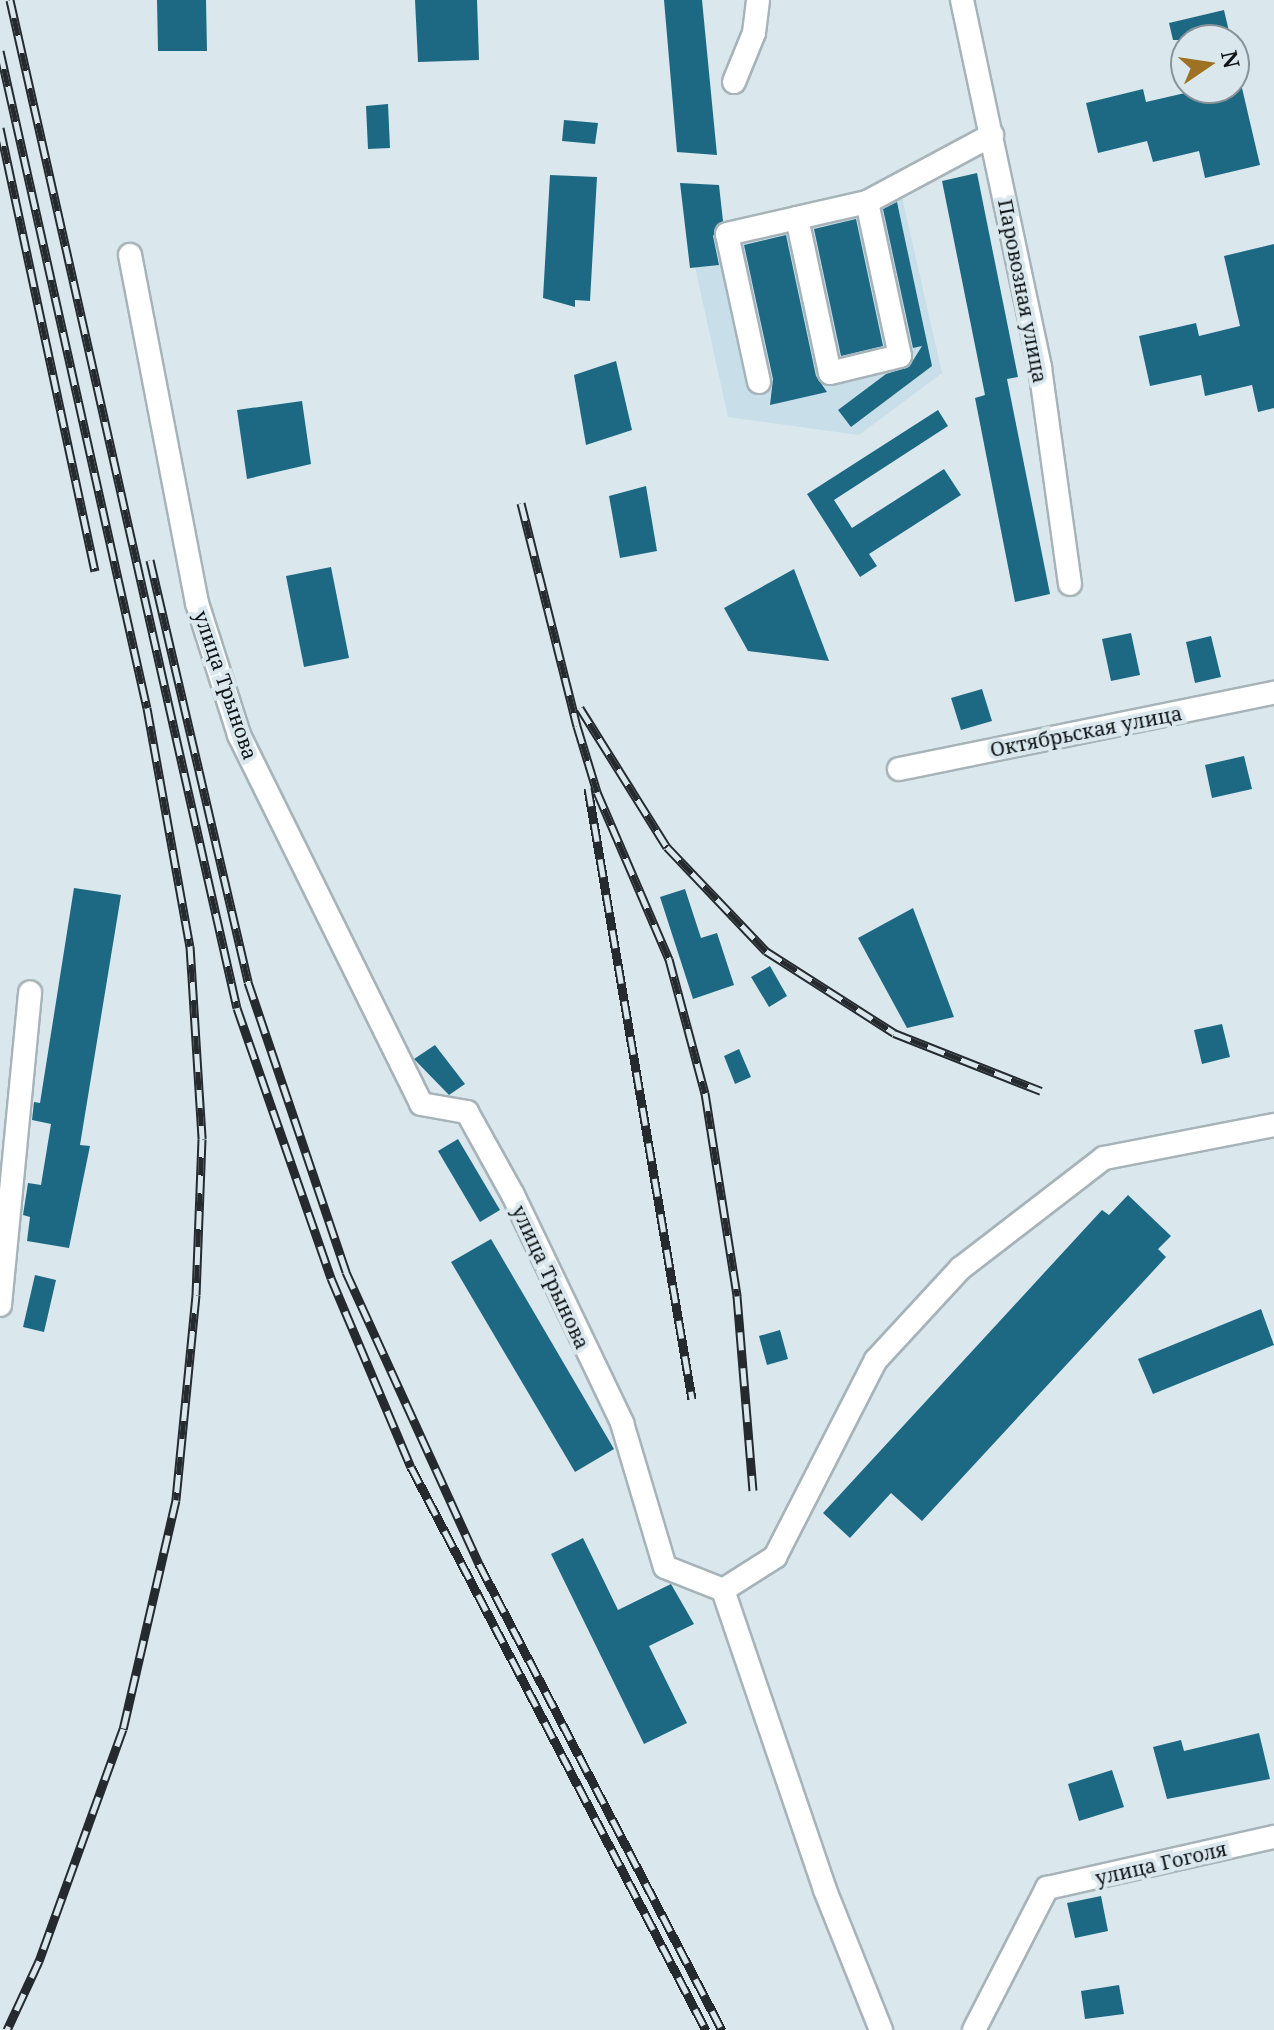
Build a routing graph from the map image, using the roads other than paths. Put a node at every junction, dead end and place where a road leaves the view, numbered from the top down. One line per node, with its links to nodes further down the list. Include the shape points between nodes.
1 (758, 0): 3 (street, via 754,33)
2 (962, 0): 4 (street, Паровозная улица)
3 (734, 82)
4 (992, 135): 5 (street); 9 (street, Паровозная улица, via 1040,368)
5 (867, 202): 6 (street); 6 (street, via 900,356 830,373)
6 (797, 218): 8 (street, via 727,234)
7 (130, 255): 15 (street, улица Трынова, via 197,603 239,735 421,1104 467,1112 513,1195 622,1423 665,1567)
8 (759, 382)
9 (1070, 584)
10 (1274, 693): 11 (street, Октябрьская улица)
11 (899, 769)
12 (30, 992): 14 (street)
13 (1274, 1125): 15 (street, via 1104,1158 961,1268 876,1360 775,1557)
14 (0, 1305)
15 (723, 1590): 17 (street, via 825,1890)
16 (1274, 1837): 18 (street, улица Гоголя, via 1047,1888)
17 (881, 2030)
18 (974, 2030)

